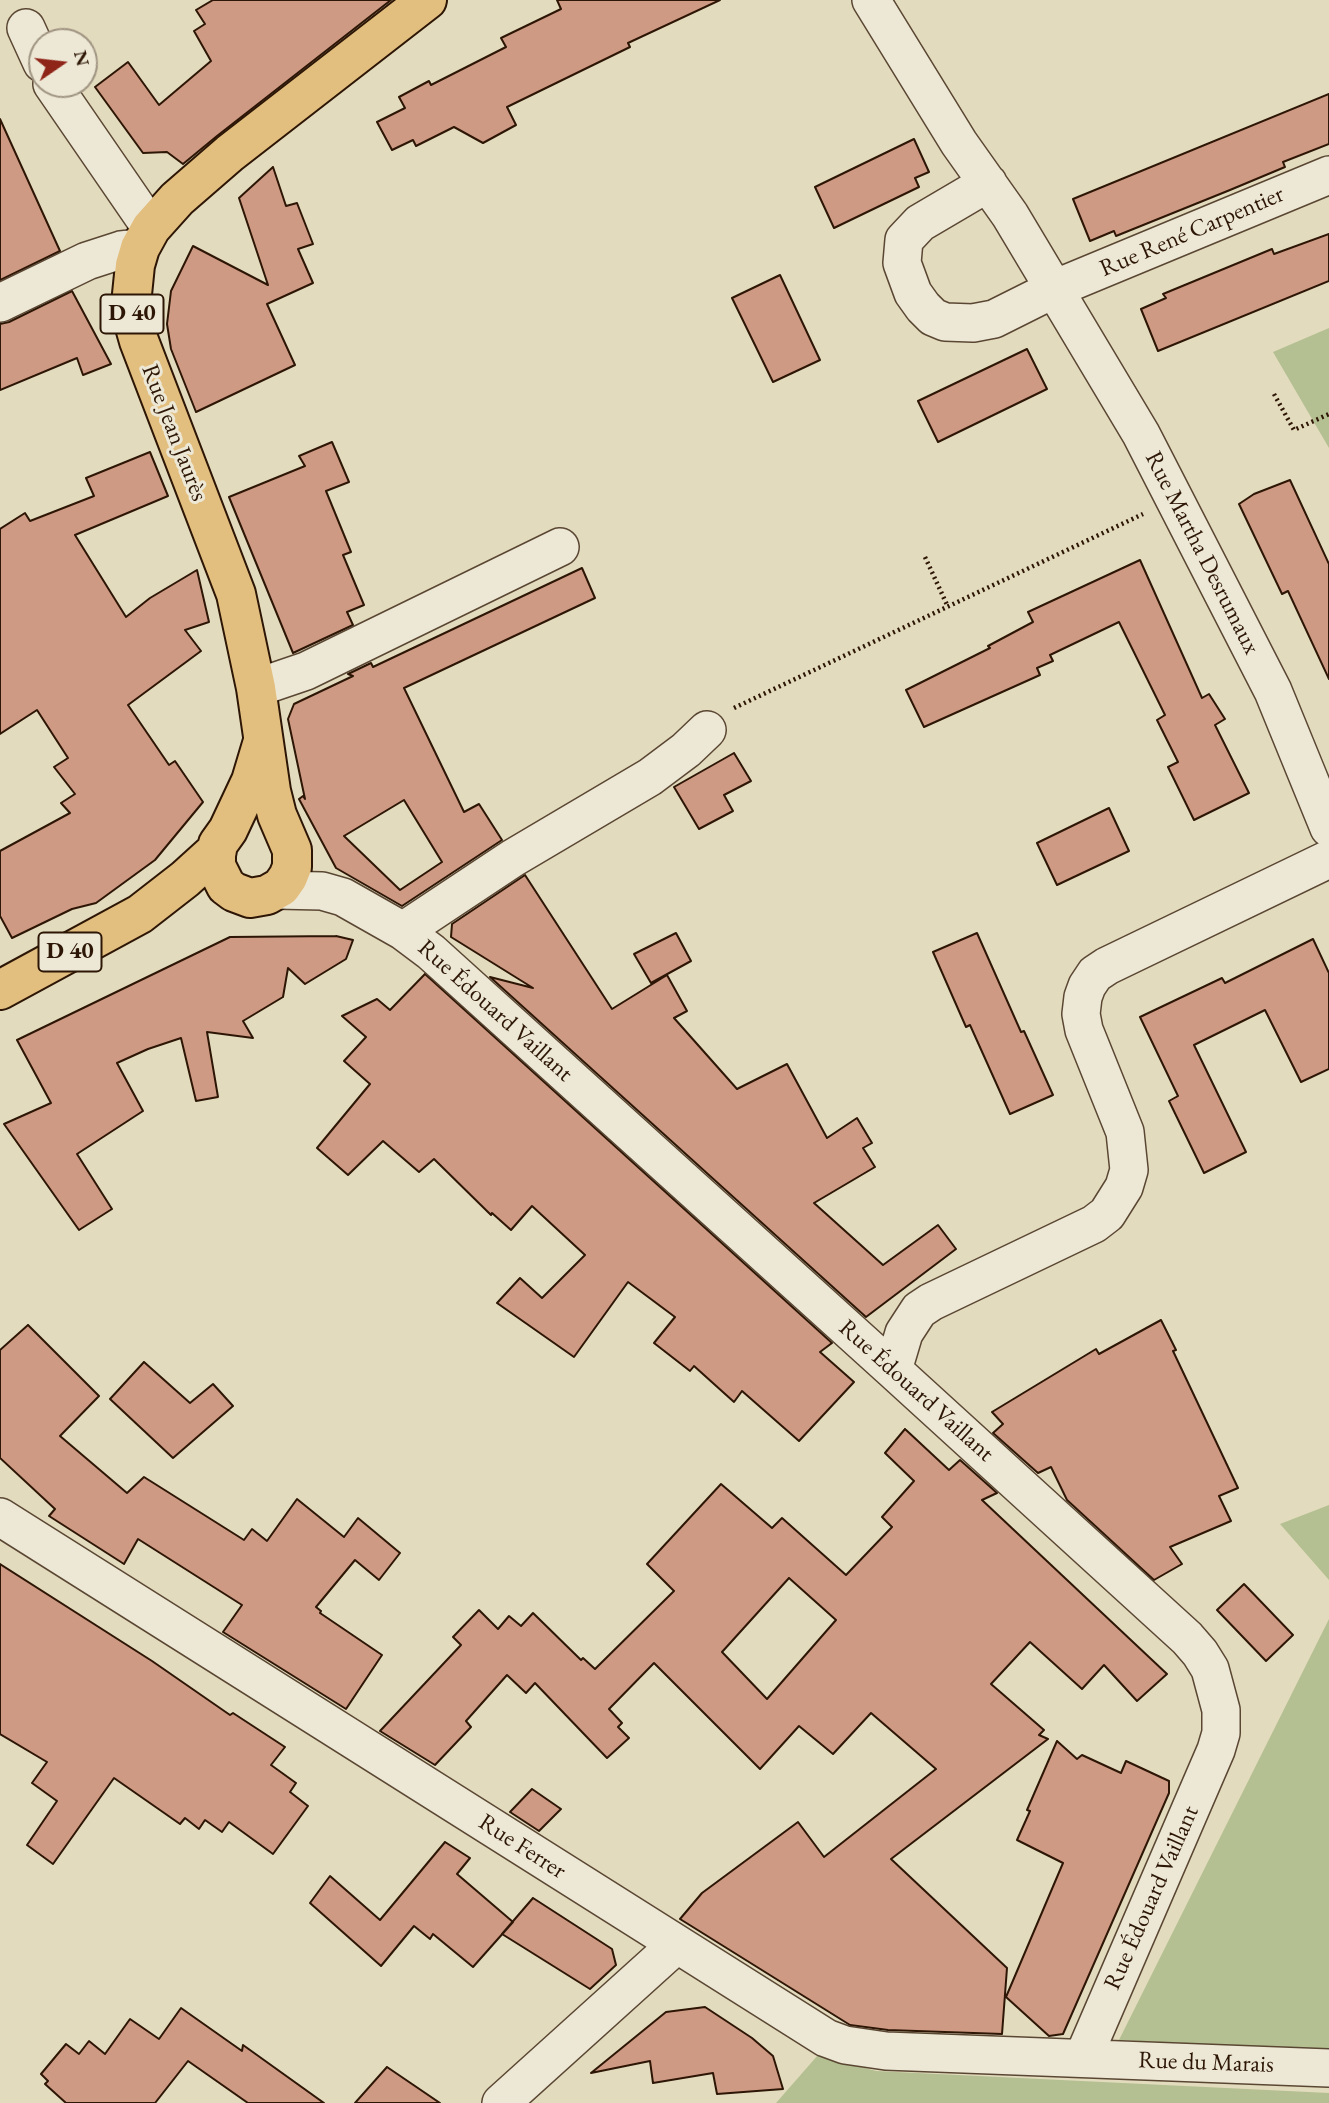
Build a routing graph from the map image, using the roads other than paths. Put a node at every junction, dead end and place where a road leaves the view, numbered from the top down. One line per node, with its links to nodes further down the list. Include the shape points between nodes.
1 (427, 0): 8 (main road, Rue Jean Jaurès / D 40, via 211,169 177,199)
2 (871, 0): 7 (street)
3 (26, 28): 4 (street)
4 (28, 32)
5 (61, 98): 8 (street)
6 (1329, 175): 9 (street, Rue René Carpentier)
7 (988, 183): 9 (street); 9 (street, Rue René Carpentier, via 919,223 904,240 902,263 913,293 933,317 958,324 994,319)
8 (146, 238): 10 (street); 12 (main road, Rue Jean Jaurès / D 40, via 132,285 133,320 229,575)
9 (1054, 289): 15 (street, Rue Martha Desrumaux, via 1176,499 1273,691)
10 (0, 303)
11 (560, 547): 12 (street, via 306,671)
12 (256, 688): 14 (main road, Rue Jean Jaurès / D 40)
13 (707, 730): 22 (street, via 650,777 513,858)
14 (263, 741): 16 (main road, Rue Jean Jaurès / D 40); 17 (main road, Rue Jean Jaurès / D 40, via 251,781)
15 (1329, 828)
16 (284, 835): 17 (main road, Rue Jean Jaurès, via 271,824 254,820 238,824); 19 (main road, Rue Jean Jaurès, via 293,861)
17 (222, 840): 20 (main road, via 216,866 230,890); 21 (main road, Rue Jean Jaurès / D 40, via 185,879)
18 (1329, 859): 24 (street, via 1095,974 1083,997 1084,1030 1125,1132 1129,1170 1124,1186 1107,1214 1094,1224 919,1310 904,1333)
19 (277, 890): 20 (main road, Rue Jean Jaurès, via 262,897); 22 (street, Rue Édouard Vaillant, via 331,893)
20 (239, 895): 21 (main road, Rue Jean Jaurès / D 40, via 197,898)
21 (140, 914): 23 (main road, Rue Jean Jaurès / D 40)
22 (403, 931): 24 (street, Rue Édouard Vaillant, via 451,969)
23 (0, 990)
24 (893, 1370): 27 (street, Rue Édouard Vaillant, via 1186,1638 1210,1669 1217,1690 1221,1733 1216,1750)
25 (0, 1517): 26 (street, Rue Ferrer)
26 (676, 1945): 27 (street, Rue Ferrer, via 809,2029 845,2045 886,2051); 29 (street)
27 (1083, 2057): 28 (street, Rue du Marais)
28 (1329, 2068)
29 (501, 2103)

